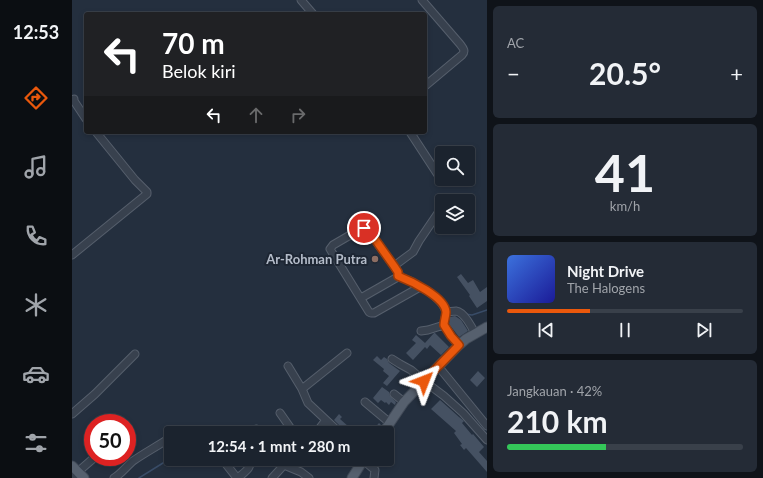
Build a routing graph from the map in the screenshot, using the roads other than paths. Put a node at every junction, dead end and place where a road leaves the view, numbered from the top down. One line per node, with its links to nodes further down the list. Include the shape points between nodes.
1 (301, 0): 3 (street)
2 (422, 0): 4 (street, via 464,51)
3 (311, 12)
4 (427, 84)
5 (74, 99): 6 (street)
6 (84, 116)
7 (98, 134): 11 (street, via 148,194)
8 (411, 134): 9 (street)
9 (435, 170)
10 (435, 217): 12 (street, via 413,252)
11 (72, 255)
12 (394, 266): 13 (street); 15 (street, via 365,228 331,247 330,250)
13 (398, 276): 14 (street); 15 (street)
14 (420, 287): 15 (street, via 373,314); 16 (street, via 426,289 441,303)
15 (360, 298)
16 (446, 312): 17 (street); 20 (street, via 460,313)
17 (444, 325): 19 (street); 21 (street)
18 (487, 327): 20 (main road)
19 (421, 331)
20 (475, 334): 21 (main road)
21 (459, 345): 26 (main road)
22 (347, 353): 28 (street)
23 (135, 354): 33 (street)
24 (392, 359): 27 (street)
25 (288, 366): 28 (street)
26 (438, 366): 27 (main road); 40 (street)
27 (424, 381): 31 (main road); 41 (street, via 458,409)
28 (302, 389): 34 (street, via 308,403)
29 (394, 394): 31 (street)
30 (365, 402): 35 (street)
31 (404, 402): 35 (main road)
32 (280, 413): 36 (street)
33 (72, 414)
34 (326, 420): 37 (street); 38 (street)
35 (390, 423): 39 (main road)
36 (289, 426)
37 (321, 426)
38 (332, 426)
39 (388, 426)
40 (487, 426)
41 (487, 440)
42 (164, 442): 52 (street)
43 (85, 466): 50 (street)
44 (228, 466): 53 (street)
45 (250, 466): 53 (street)
46 (280, 466): 54 (street)
47 (290, 466): 55 (street)
48 (360, 466): 51 (main road)
49 (371, 466): 56 (street, via 375,470)
50 (77, 473)
51 (353, 477)
52 (114, 478)
53 (238, 478)
54 (272, 478)
55 (309, 478)
56 (374, 478)

